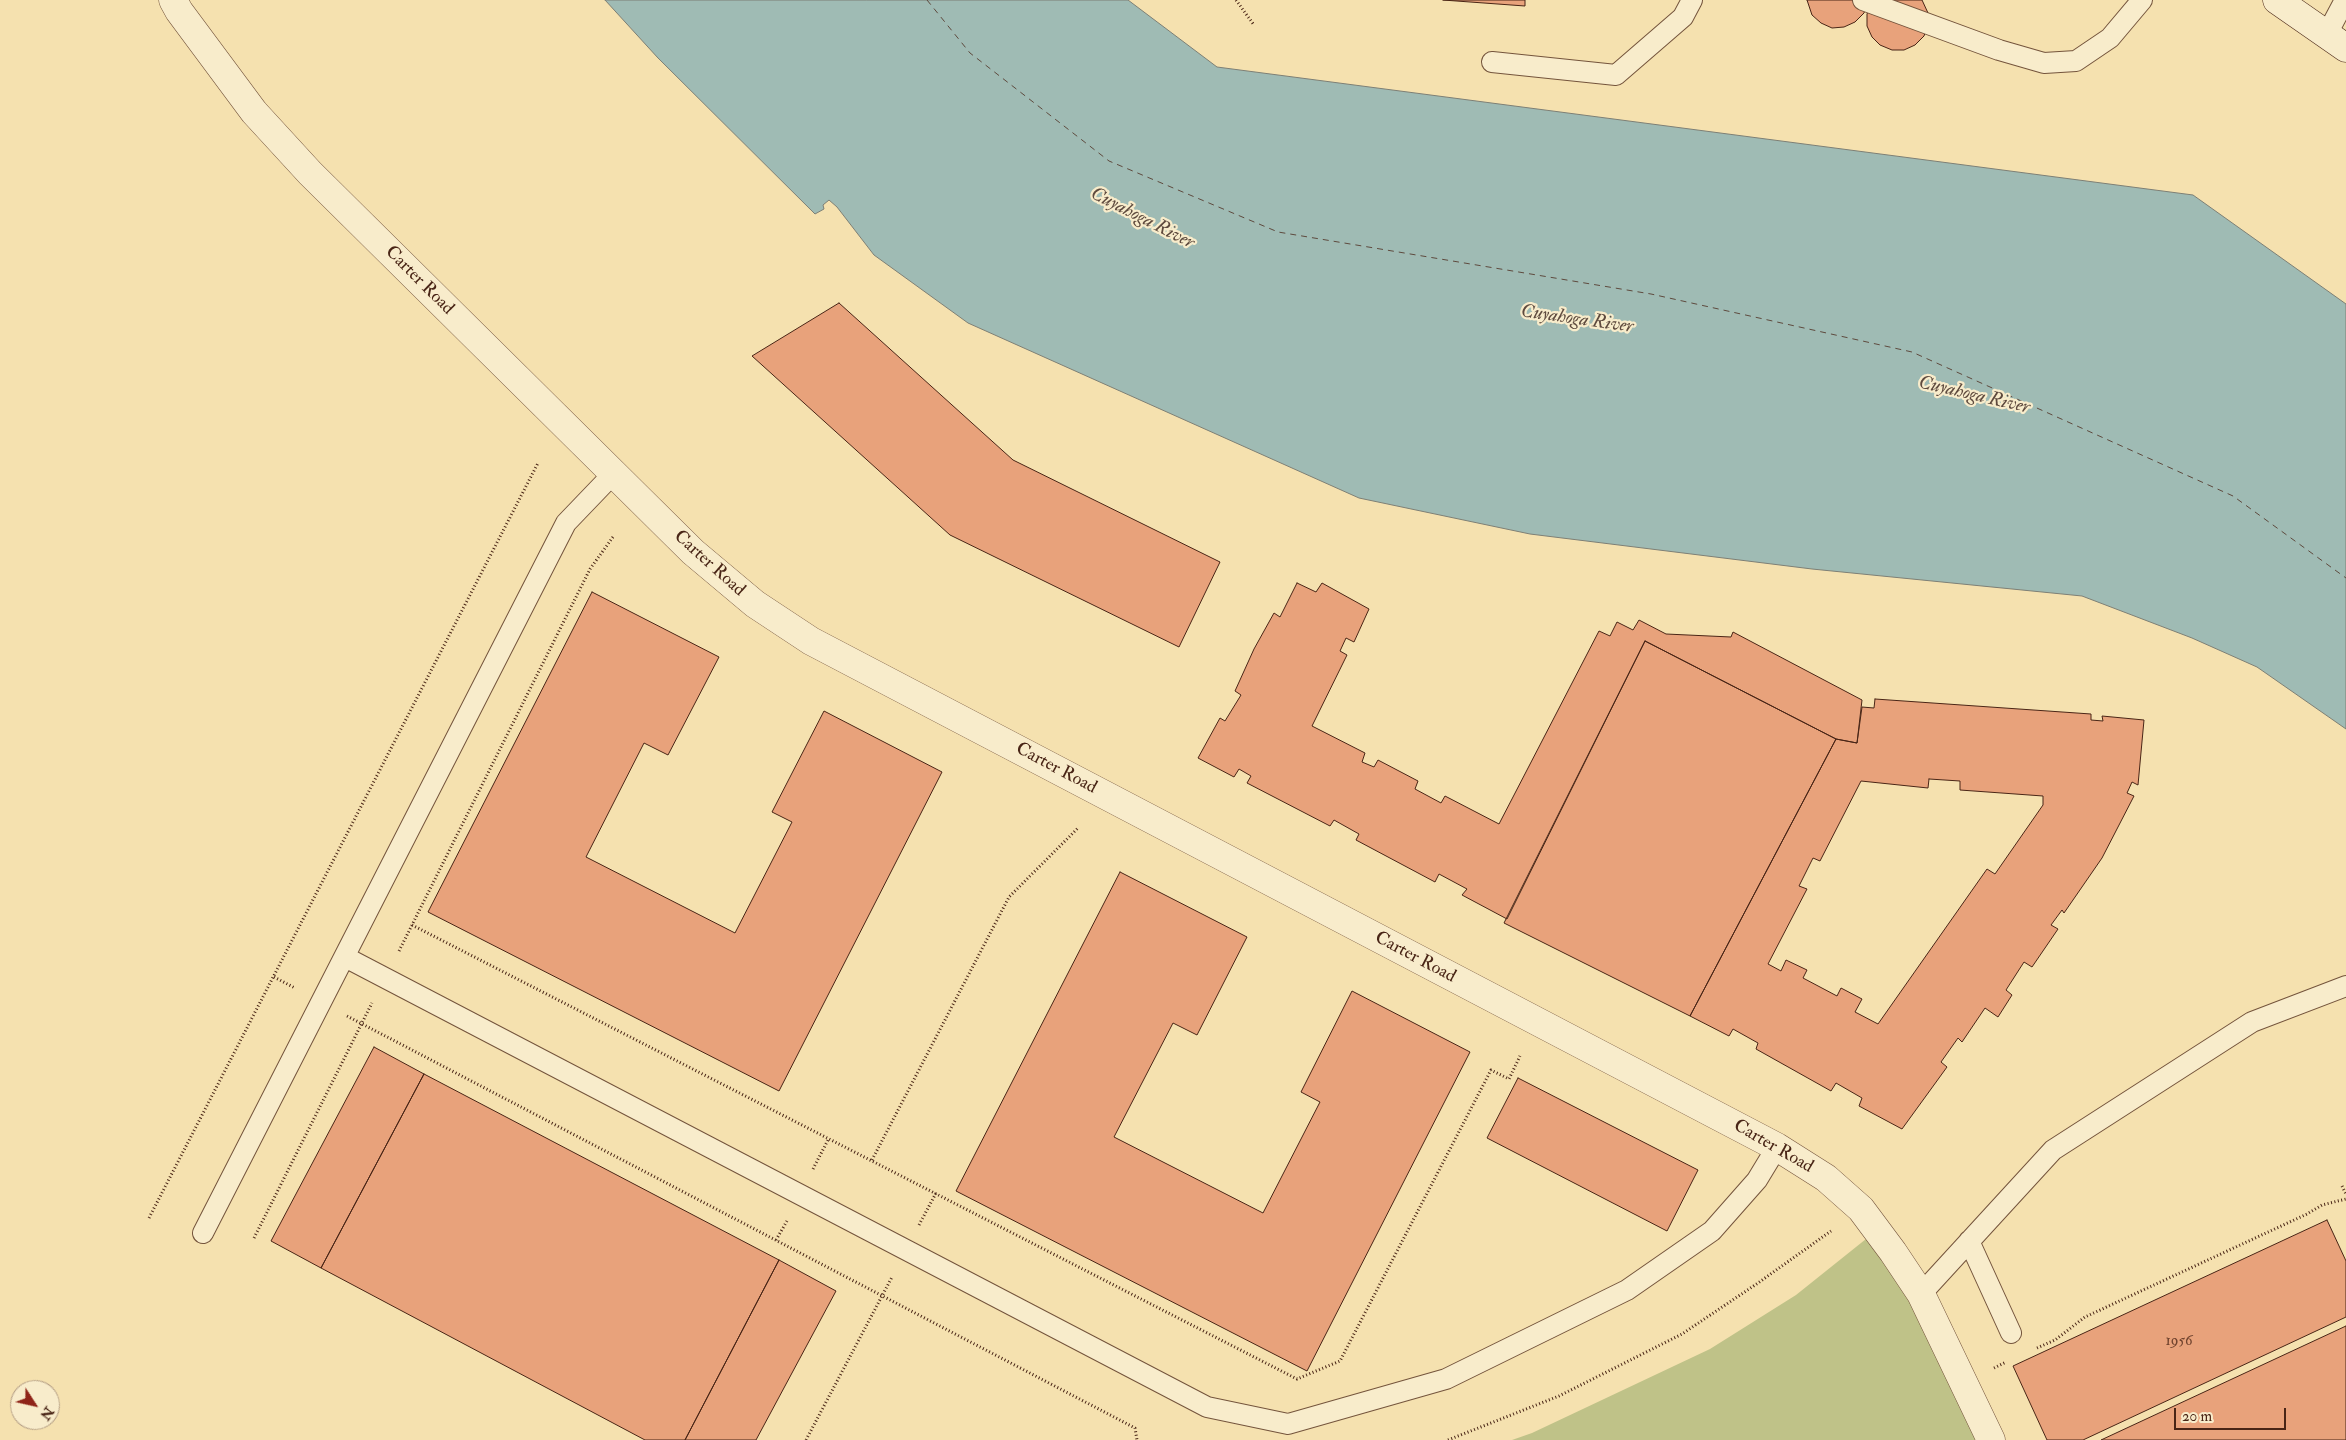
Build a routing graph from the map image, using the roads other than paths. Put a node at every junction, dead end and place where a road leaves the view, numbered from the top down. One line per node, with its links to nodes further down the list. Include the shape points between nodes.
1 (174, 0): 9 (street, Carter Road, via 254,112 310,173)
2 (1692, 0): 8 (lane, via 1683,17 1616,75)
3 (1863, 0): 4 (lane, via 2044,64 2076,60 2083,56 2110,38)
4 (2142, 0)
5 (2276, 0): 7 (street)
6 (2345, 0): 7 (lane)
7 (2336, 41)
8 (1492, 62)
9 (613, 474): 10 (lane, via 566,523); 12 (street, Carter Road, via 693,552 741,593 811,641)
10 (345, 957): 12 (lane, via 1207,1407 1288,1424 1446,1379 1626,1290 1712,1231 1756,1180); 13 (lane)
11 (2346, 986): 14 (lane, via 2252,1022 2053,1150)
12 (1777, 1147): 15 (street, Carter Road, via 1826,1178 1860,1210)
13 (203, 1233)
14 (1969, 1241): 15 (lane); 16 (lane)
15 (1921, 1294): 17 (street, Carter Road)
16 (2011, 1333)
17 (1991, 1440)

